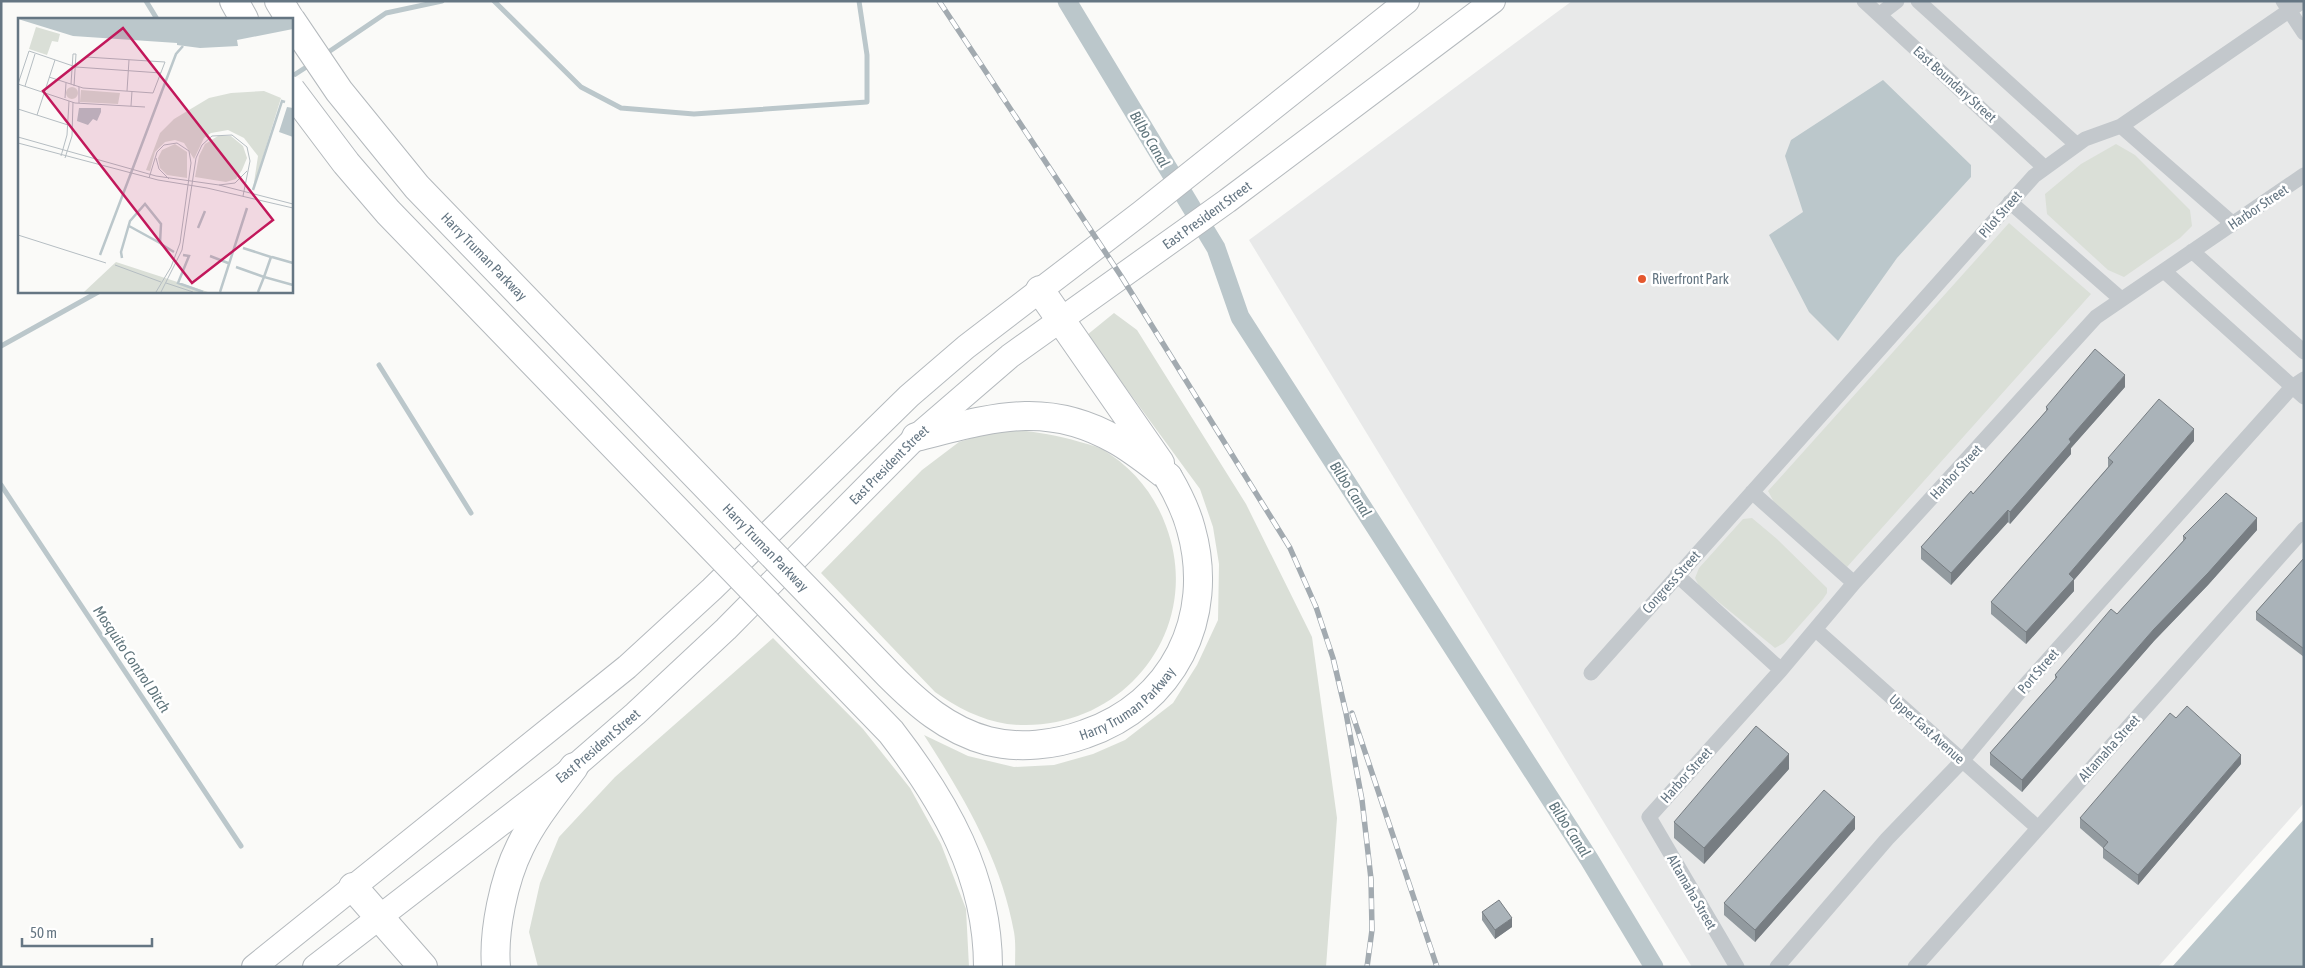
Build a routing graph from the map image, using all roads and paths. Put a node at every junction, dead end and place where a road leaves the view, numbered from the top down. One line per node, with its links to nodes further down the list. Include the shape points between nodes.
1 (234, 1): 11 (highway)
2 (279, 1): 12 (highway, Harry Truman Parkway)
3 (1407, 1): 24 (main road)
4 (1493, 1): 26 (main road, East President Street, via 1227,201)
5 (1864, 1): 10 (street, East Boundary Street)
6 (1897, 1): 10 (street)
7 (1918, 1): 17 (street)
8 (2303, 1): 9 (street, Pilot Street)
9 (2286, 6): 14 (street); 16 (street, Pilot Street)
10 (1880, 14): 18 (street, East Boundary Street)
11 (243, 18)
12 (290, 18)
13 (292, 21): 30 (highway, Harry Truman Parkway, bridge, via 339,91 423,194 888,675 940,721 957,730 1006,744 1069,740 1124,716 1162,683 1184,647 1194,617 1198,581 1192,529 1183,503)
14 (2304, 32)
15 (292, 91): 48 (highway, bridge, via 346,163 422,249 891,732 931,788 974,876 988,938)
16 (2121, 126): 17 (street, Pilot Street); 21 (street)
17 (2077, 145): 18 (street, Pilot Street)
18 (2045, 168): 20 (street, Pilot Street)
19 (2304, 175): 21 (street, Harbor Street)
20 (2010, 202): 25 (street); 31 (street, Pilot Street)
21 (2233, 224): 22 (street, Harbor Street)
22 (2192, 252): 23 (street, Harbor Street); 27 (street)
23 (2164, 271): 25 (street, Harbor Street); 28 (street)
24 (1040, 290): 26 (highway, Harry Truman Parkway); 42 (main road, via 909,396 712,590 627,667)
25 (2121, 300): 34 (street, Harbor Street, via 2096,317)
26 (1060, 320): 29 (main road, East President Street, via 1010,356); 30 (highway, Harry Truman Parkway)
27 (2304, 352)
28 (2300, 388): 38 (street, Port Street, via 2027,683)
29 (916, 437): 30 (highway, via 987,419 1018,415 1054,417 1072,420 1116,440); 39 (main road, East President Street, via 726,629)
30 (1168, 477)
31 (1752, 492): 33 (street, Congress Street); 34 (street)
32 (2304, 529): 41 (street, Altamaha Street)
33 (1677, 575): 36 (street); 37 (street, Congress Street)
34 (1854, 583): 35 (street, Harbor Street)
35 (1816, 630): 36 (street, Harbor Street); 38 (street, Upper East Avenue)
36 (1781, 670): 40 (street, Harbor Street)
37 (1591, 673)
38 (1962, 760): 41 (street, Upper East Avenue); 50 (street, Port Street, via 1887,839)
39 (574, 767): 43 (main road, East President Street); 47 (highway, via 519,847 502,901 494,947)
40 (1649, 817): 49 (street, Altamaha Street)
41 (2038, 828): 51 (street, Altamaha Street)
42 (354, 887): 43 (highway); 44 (main road)
43 (380, 917): 45 (main road, East President Street); 46 (highway)
44 (254, 967)
45 (315, 967)
46 (423, 967)
47 (496, 967)
48 (988, 967)
49 (1737, 967)
50 (1776, 967)
51 (1915, 967)

